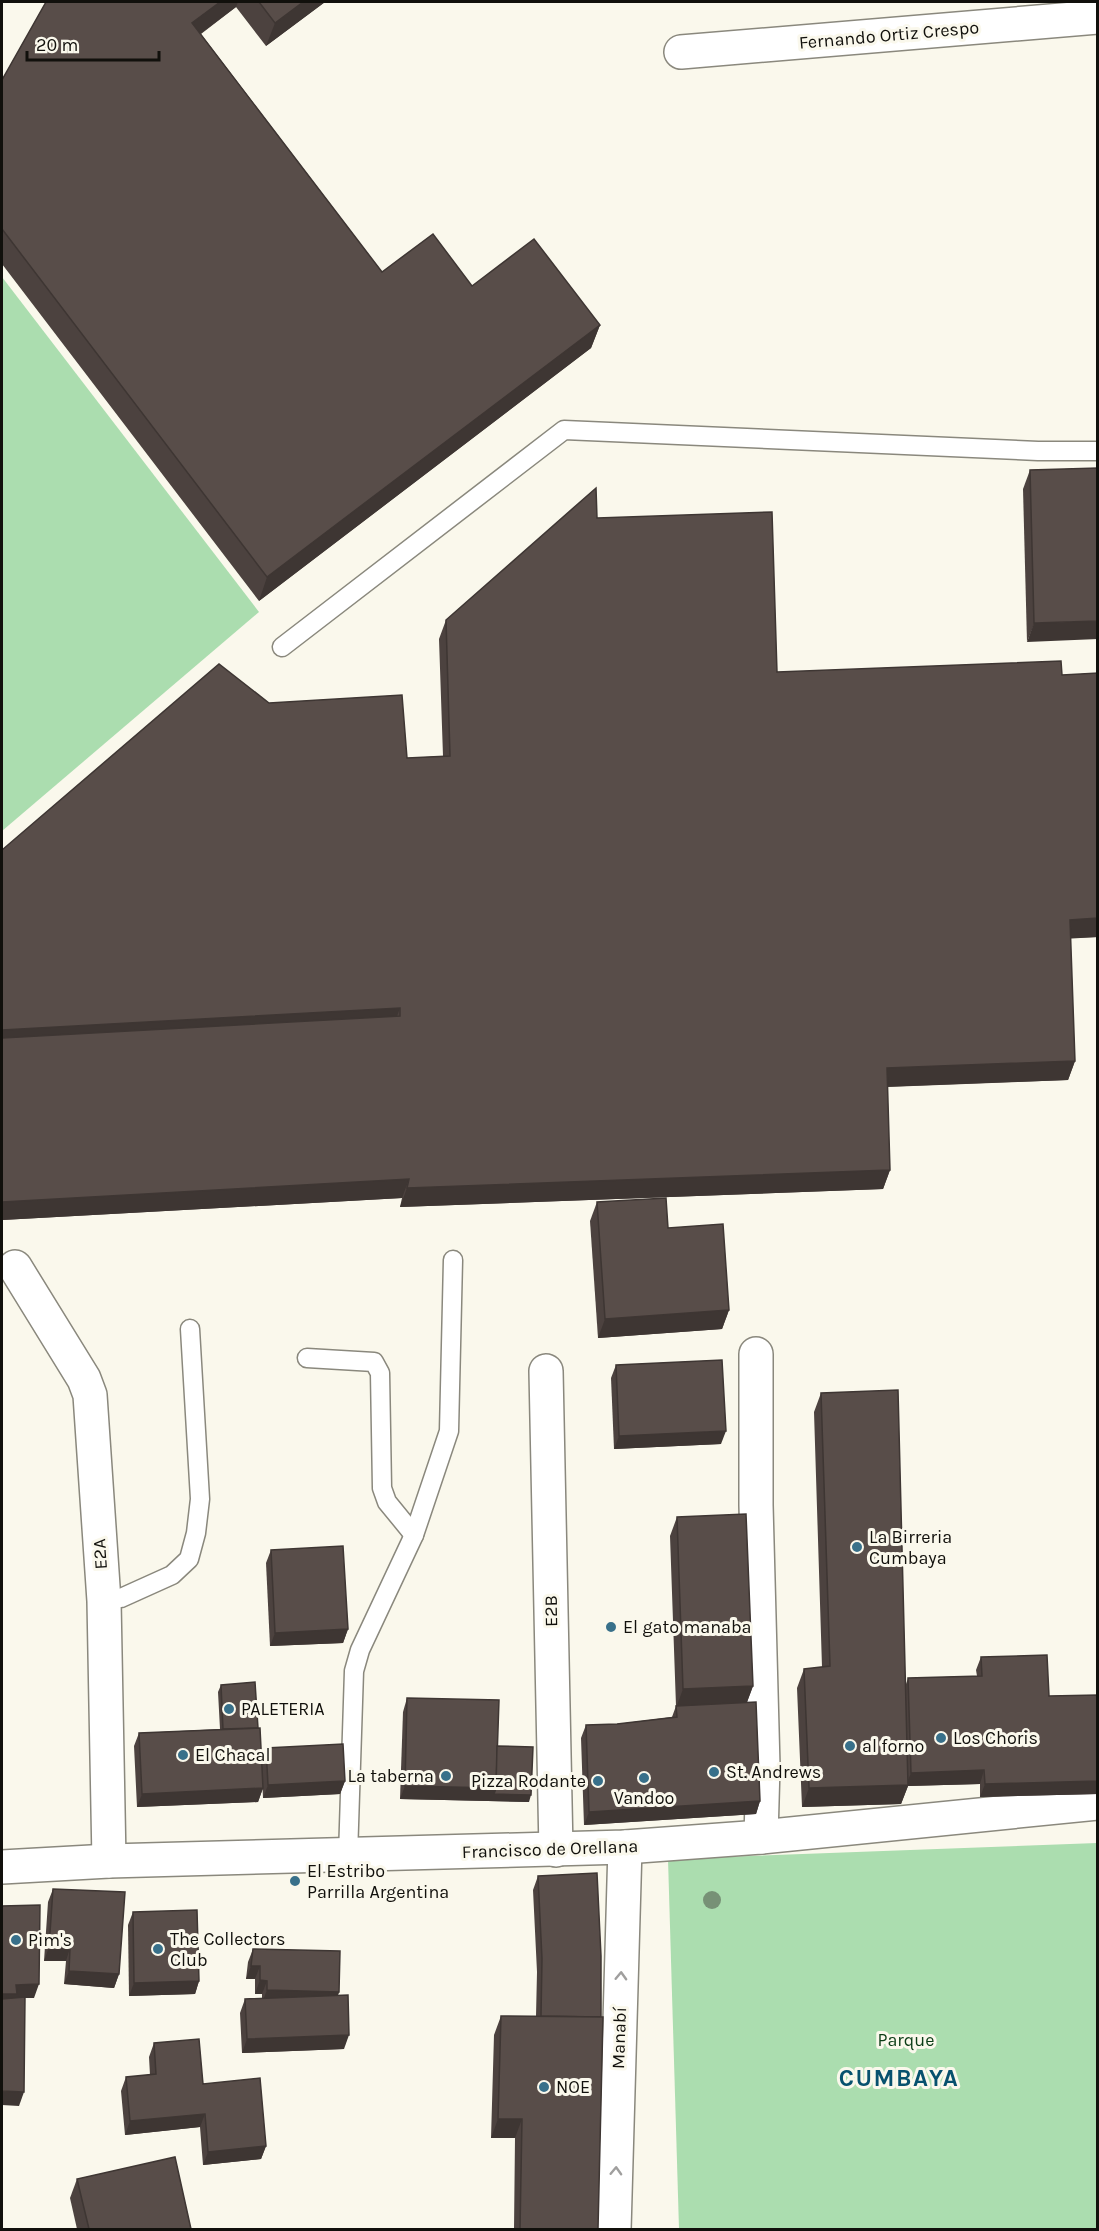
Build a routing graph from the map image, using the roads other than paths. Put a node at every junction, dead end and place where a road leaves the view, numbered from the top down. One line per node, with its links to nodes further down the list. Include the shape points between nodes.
1 (1098, 17): 2 (street, Fernando Ortiz Crespo)
2 (681, 52)
3 (1098, 451): 4 (lane, via 564,430)
4 (282, 647)
5 (453, 1260): 11 (lane, via 448,1431)
6 (15, 1267): 12 (street, E2A, via 90,1395)
7 (190, 1329): 12 (lane, via 200,1499 189,1559 172,1575 121,1598)
8 (756, 1354): 14 (street)
9 (307, 1358): 11 (lane, via 374,1362 380,1373 382,1488 387,1502)
10 (546, 1371): 16 (street, E2B)
11 (414, 1535): 17 (lane, via 354,1671)
12 (104, 1601): 18 (street, E2A)
13 (1098, 1803): 14 (street, Francisco de Orellana)
14 (761, 1837): 15 (street, Francisco de Orellana)
15 (624, 1847): 16 (street, Francisco de Orellana); 20 (street, Manabí, one-way to 15)
16 (556, 1850): 17 (street, Francisco de Orellana)
17 (348, 1856): 18 (street, Francisco de Orellana)
18 (109, 1861): 19 (street, Francisco de Orellana)
19 (2, 1867)
20 (614, 2229)

